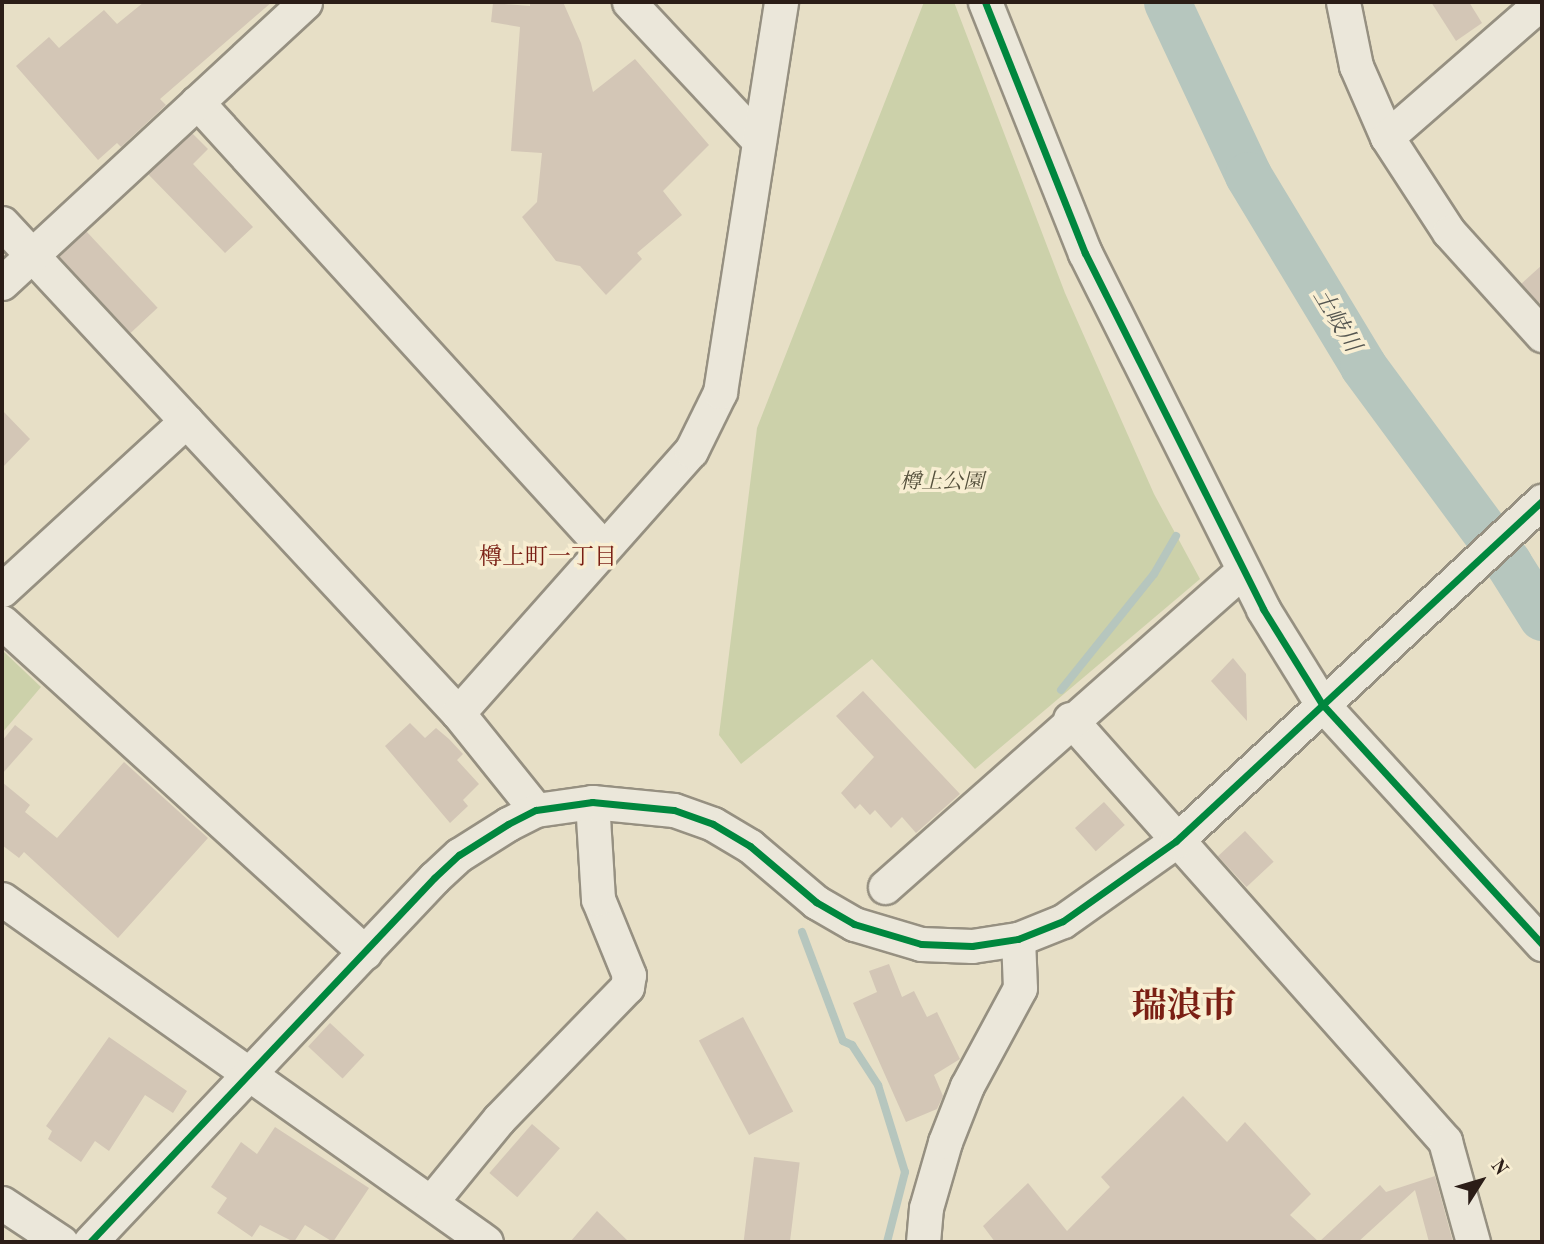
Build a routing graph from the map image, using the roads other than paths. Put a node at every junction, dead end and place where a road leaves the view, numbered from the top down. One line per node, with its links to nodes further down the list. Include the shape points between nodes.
1 (305, 2): 7 (street)
2 (629, 2): 9 (street)
3 (781, 2): 9 (street)
4 (985, 2): 17 (street, via 1085,253)
5 (1343, 2): 8 (street, via 1356,66)
6 (1542, 2): 8 (street)
7 (197, 102): 11 (street); 16 (street)
8 (1387, 137): 13 (street, via 1450,232)
9 (759, 141): 16 (street, via 720,393 691,451)
10 (2, 223): 11 (street)
11 (32, 255): 12 (street); 14 (street)
12 (2, 283)
13 (1542, 334)
14 (186, 421): 18 (street); 21 (street)
15 (1542, 501): 20 (street)
16 (603, 547): 21 (street)
17 (1243, 570): 20 (street); 22 (street)
18 (2, 590)
19 (2, 622): 30 (street)
20 (1322, 704): 25 (street); 29 (street)
21 (458, 713): 24 (street)
22 (1070, 719): 25 (street); 26 (street)
23 (592, 802): 24 (street); 28 (street, via 674,810 713,824 750,846 816,902 889,937 950,946); 32 (street, via 597,899 629,975 627,986 499,1119)
24 (536, 810): 30 (street, via 459,855)
25 (1176, 841): 28 (street, via 1063,921); 38 (street, via 1445,1141)
26 (885, 887)
27 (2, 899): 31 (street)
28 (1017, 939): 37 (street, via 1020,988 967,1086 949,1131 926,1208)
29 (1542, 944)
30 (365, 952): 31 (street)
31 (248, 1076): 32 (street); 35 (street)
32 (431, 1202): 36 (street)
33 (2, 1203): 34 (street)
34 (61, 1242)
35 (90, 1242)
36 (486, 1242)
37 (923, 1242)
38 (1473, 1242)

